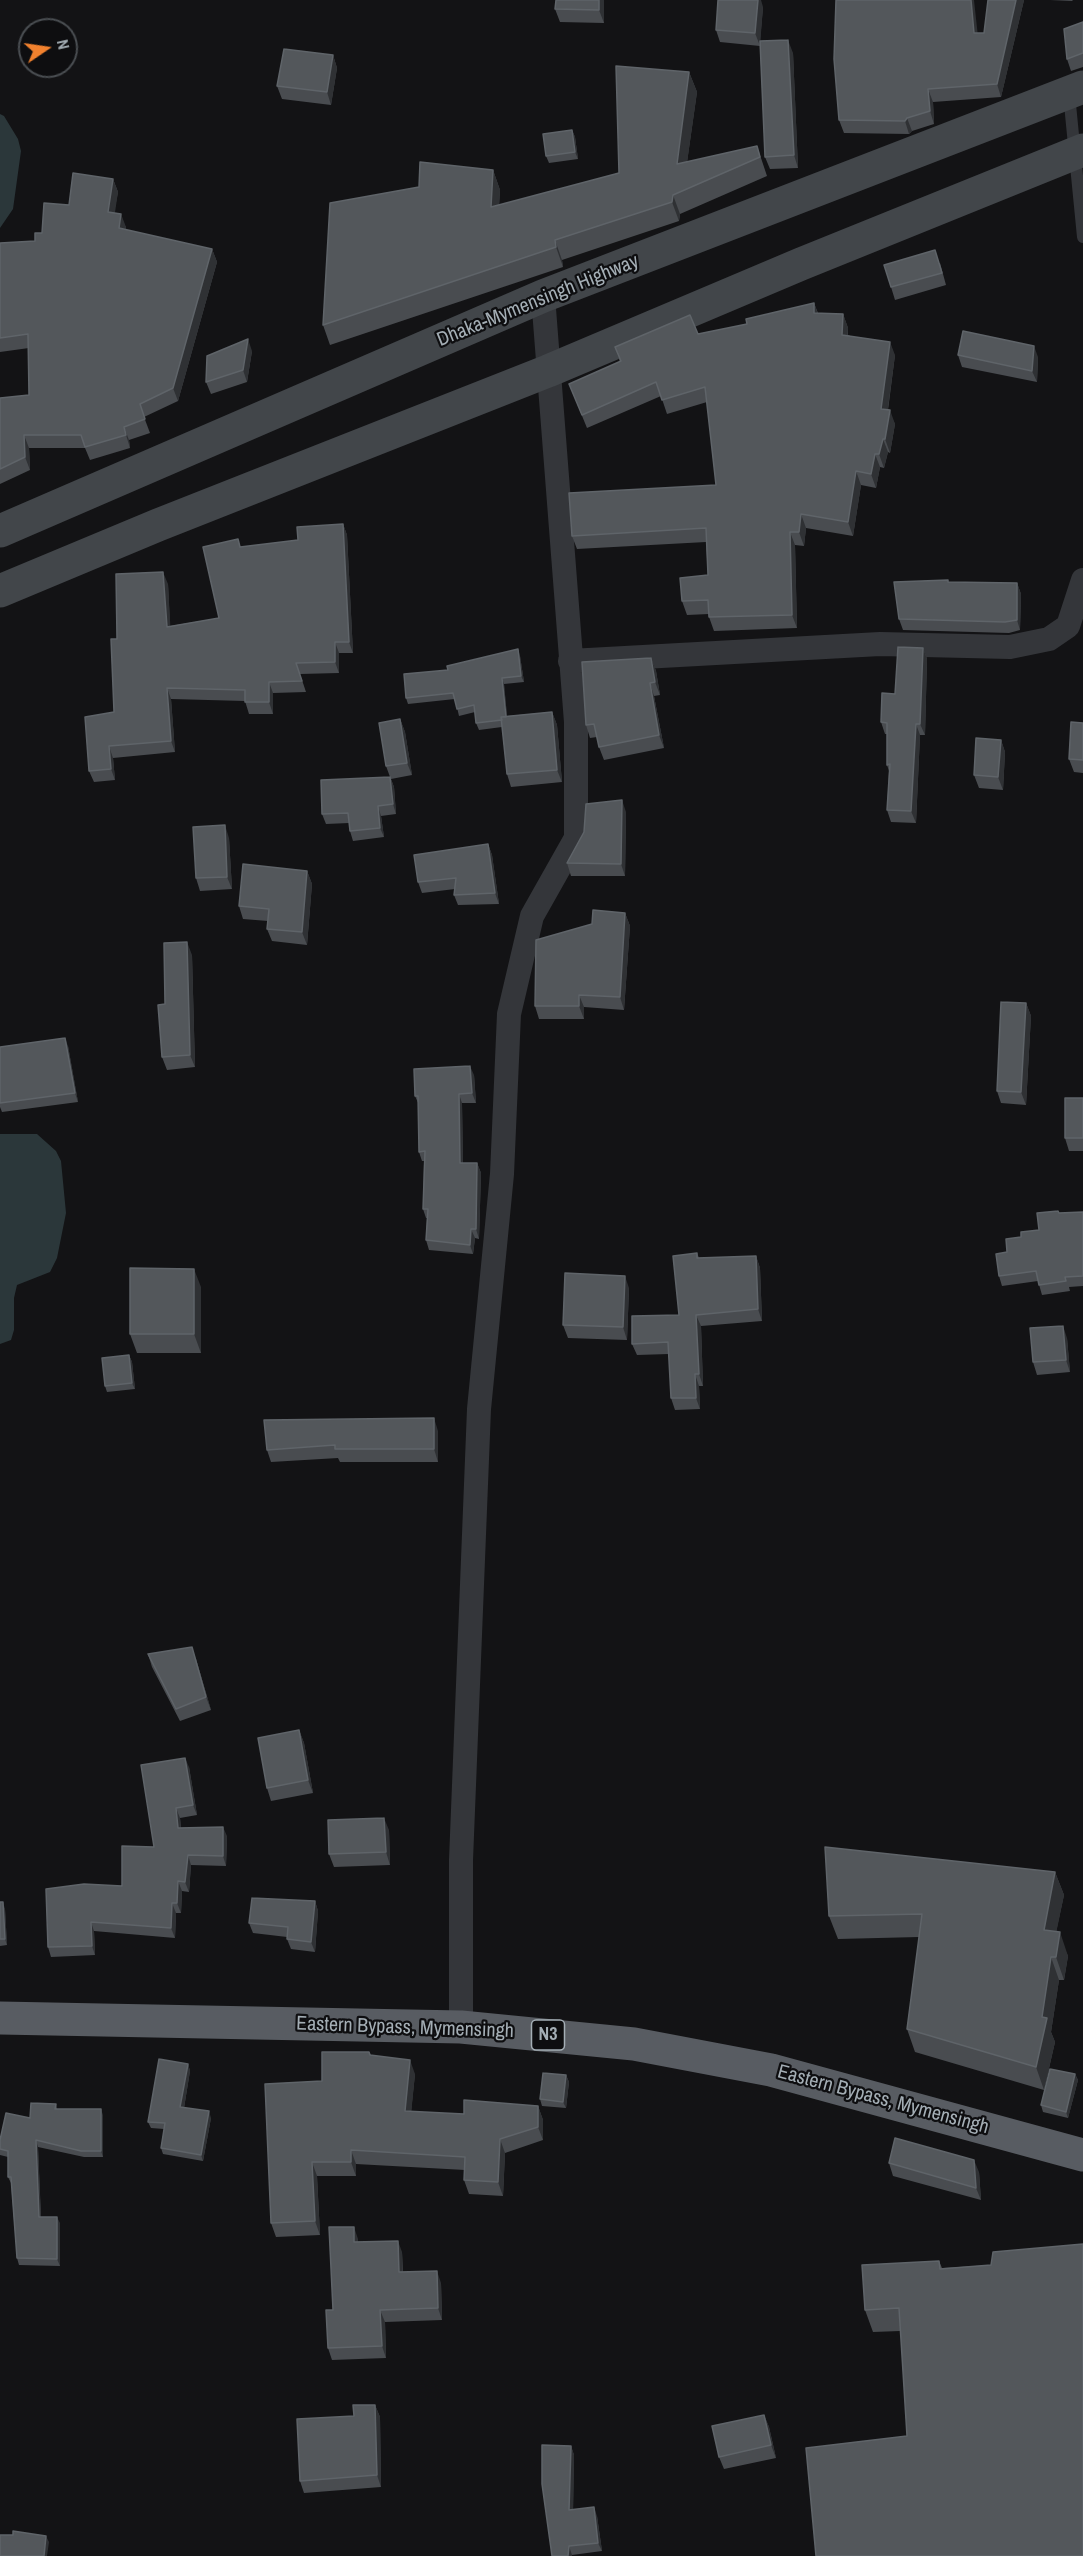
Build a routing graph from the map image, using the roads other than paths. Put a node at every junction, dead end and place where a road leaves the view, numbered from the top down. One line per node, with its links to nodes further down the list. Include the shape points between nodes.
1 (1076, 90): 2 (lane); 4 (main road, Dhaka-Mymensingh Highway)
2 (1079, 152): 3 (lane); 5 (main road)
3 (1083, 237)
4 (543, 296): 5 (street); 6 (main road, Dhaka-Mymensingh Highway)
5 (548, 371): 8 (main road); 9 (street)
6 (0, 531)
7 (1083, 580): 9 (street, via 1068,626 1049,639 1010,647 880,644)
8 (0, 591)
9 (570, 661): 11 (street, via 576,722 576,838 532,916 509,1014 502,1174 479,1409 461,1860)
10 (0, 2018): 11 (highway, Eastern Bypass, Mymensingh / N3)
11 (461, 2027): 12 (highway, Eastern Bypass, Mymensingh / N3, via 634,2044 771,2070)
12 (1083, 2155)

